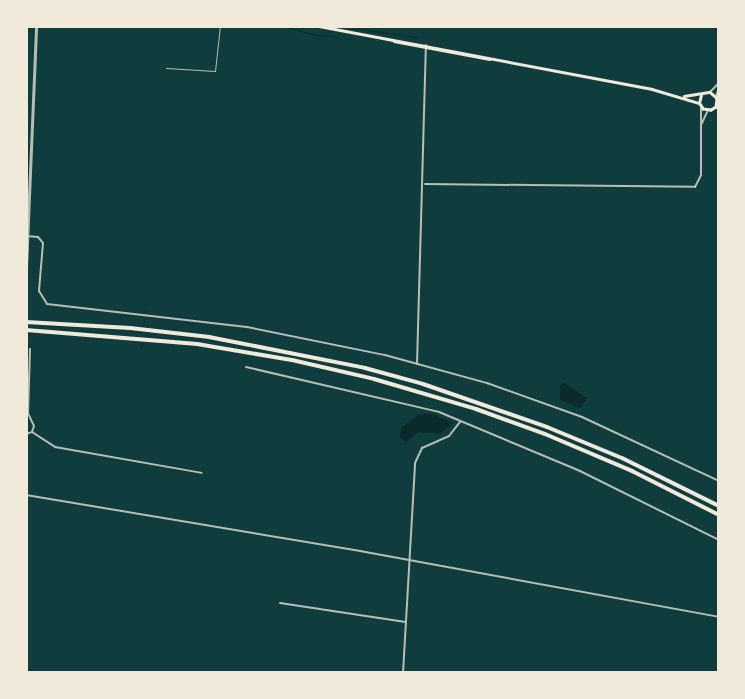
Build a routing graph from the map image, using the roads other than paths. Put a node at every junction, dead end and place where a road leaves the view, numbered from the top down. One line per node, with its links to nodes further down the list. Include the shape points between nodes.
1 (36, 26): 19 (street)
2 (220, 26): 5 (lane, via 215,71)
3 (319, 26): 4 (main road)
4 (426, 47): 9 (main road); 18 (street)
5 (166, 68)
6 (719, 83): 8 (street)
7 (719, 88): 11 (street)
8 (710, 92): 10 (main road); 11 (main road)
9 (682, 95): 10 (main road); 13 (main road)
10 (701, 95): 13 (main road)
11 (716, 96): 12 (main road)
12 (718, 101): 15 (main road)
13 (699, 103): 14 (main road)
14 (701, 107): 16 (main road); 17 (street)
15 (717, 107): 16 (main road)
16 (708, 110): 17 (street)
17 (700, 127): 18 (street, via 701,175 696,186)
18 (425, 184): 24 (street)
19 (27, 236): 20 (street); 24 (street, via 39,237 43,243 39,291 47,304 247,327 362,349)
20 (26, 268)
21 (26, 322): 32 (highway, via 130,328 209,337 365,368 540,424 622,458)
22 (26, 330): 33 (highway, via 190,343 292,360 381,381 545,434 632,471)
23 (30, 349): 27 (street, via 28,413 34,426)
24 (417, 365): 30 (street, via 487,383 582,417)
25 (246, 367): 26 (street, via 413,405)
26 (460, 422): 34 (street, via 580,471); 35 (street, via 448,436 422,448 416,458)
27 (32, 432): 28 (street); 29 (street, via 55,447)
28 (26, 434)
29 (202, 473)
30 (719, 481)
31 (26, 495): 35 (street)
32 (719, 506)
33 (719, 515)
34 (719, 540)
35 (409, 561): 37 (street); 38 (street)
36 (280, 603): 38 (street)
37 (719, 617)
38 (407, 622): 39 (street)
39 (403, 673)

